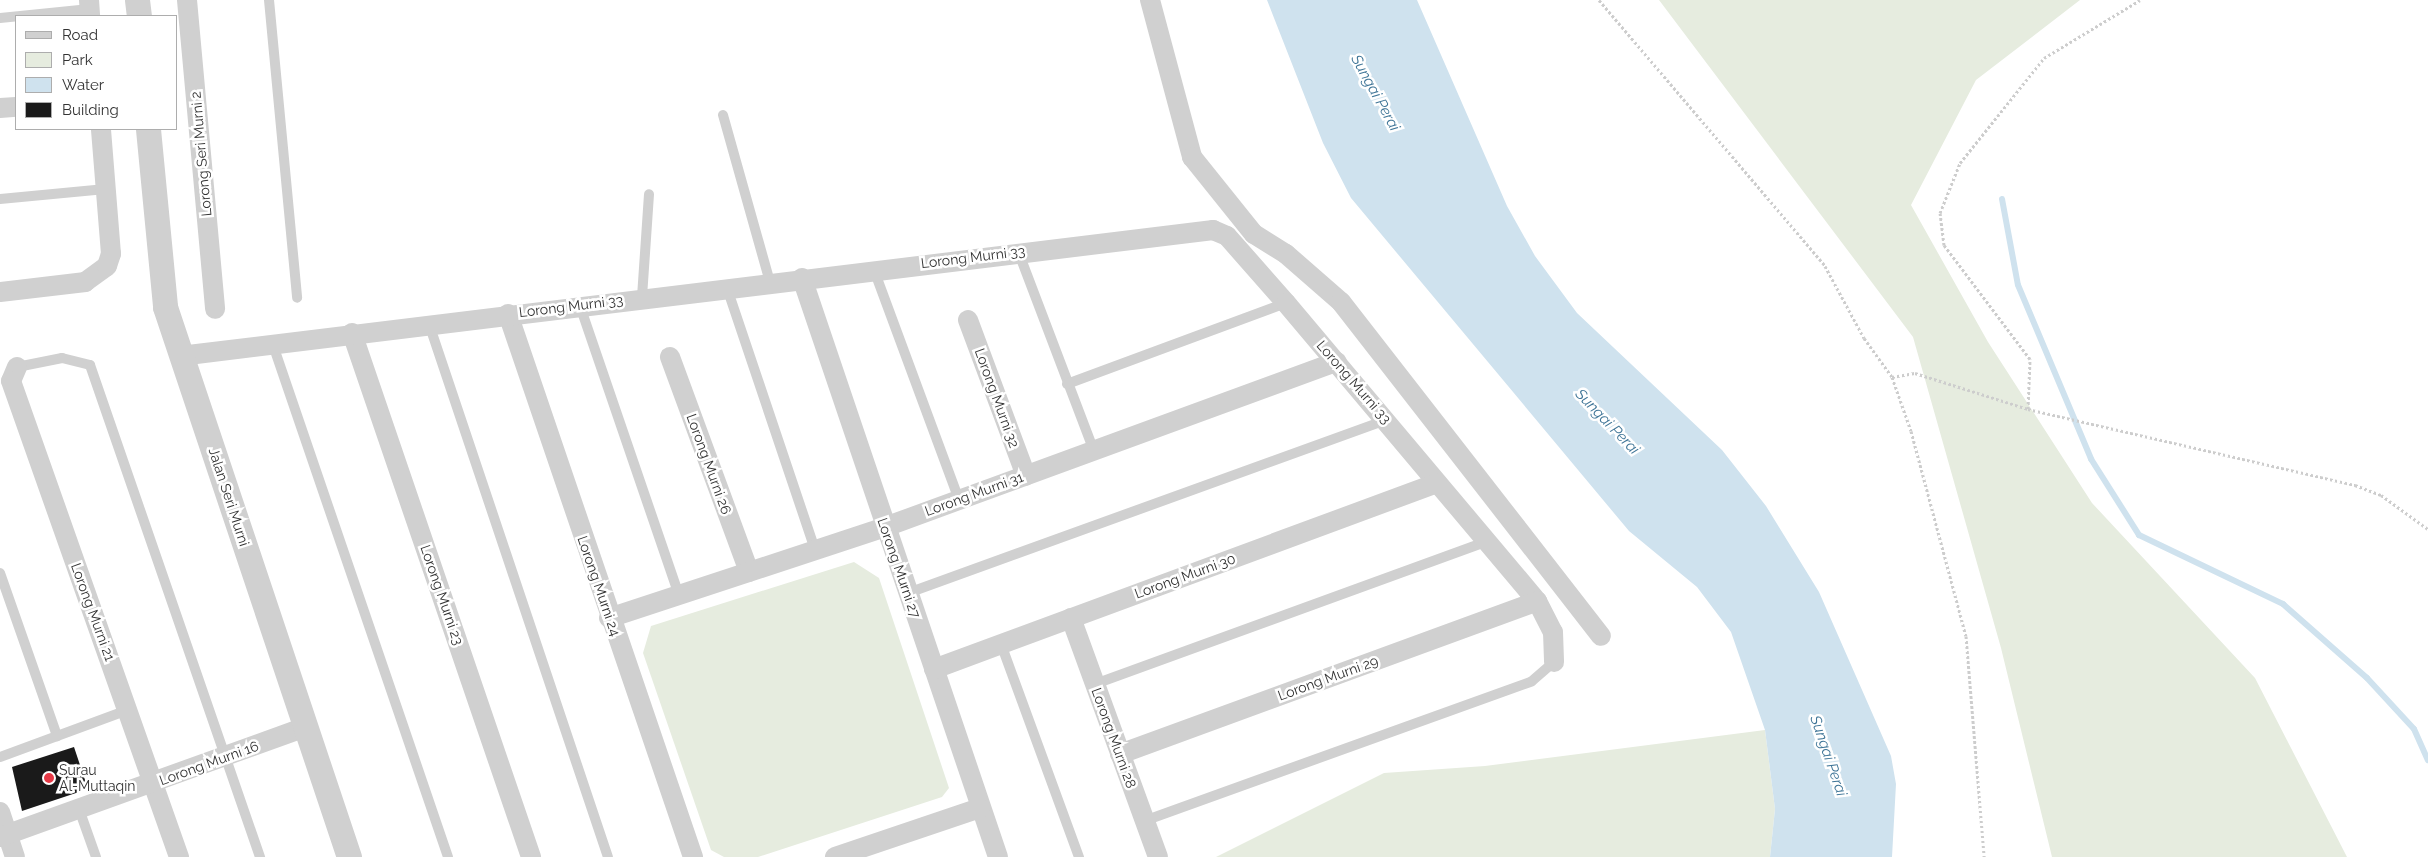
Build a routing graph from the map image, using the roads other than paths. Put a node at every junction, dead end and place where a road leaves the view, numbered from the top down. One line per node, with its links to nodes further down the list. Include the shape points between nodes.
1 (137, 0): 7 (street)
2 (187, 0): 28 (street, Lorong Seri Murni 2)
3 (269, 0): 25 (lane)
4 (1150, 0): 54 (street, via 1192,157 1254,234 1286,254 1342,302)
5 (90, 8): 6 (lane)
6 (27, 15)
7 (139, 15)
8 (15, 16): 9 (lane)
9 (0, 18)
10 (15, 107): 11 (street)
11 (0, 108)
12 (723, 115): 21 (lane)
13 (101, 130): 15 (street)
14 (148, 130): 34 (street, Jalan Seri Murni, via 165,308)
15 (106, 190): 17 (lane); 23 (street, via 111,254 107,266 85,282)
16 (649, 194): 24 (lane)
17 (0, 199)
18 (1018, 251): 19 (street, Lorong Murni 33); 26 (street, Lorong Murni 33, via 1213,230 1227,236); 38 (lane)
19 (874, 270): 20 (street, Lorong Murni 33); 43 (lane)
20 (802, 278): 21 (street, Lorong Murni 33); 44 (street, Lorong Murni 27)
21 (770, 282): 22 (street, Lorong Murni 33)
22 (728, 288): 24 (street, Lorong Murni 33); 46 (lane)
23 (0, 292)
24 (642, 297): 27 (street, Lorong Murni 33)
25 (296, 298)
26 (1286, 303): 36 (street, Lorong Murni 33); 38 (lane)
27 (580, 306): 29 (street, Lorong Murni 33); 50 (lane)
28 (215, 309)
29 (508, 314): 31 (street, Lorong Murni 33); 52 (street, Lorong Murni 24)
30 (968, 320): 41 (street, Lorong Murni 32)
31 (429, 323): 32 (street, Lorong Murni 33); 79 (lane)
32 (352, 333): 33 (street, Lorong Murni 33); 78 (street, Lorong Murni 23)
33 (272, 342): 34 (street, Lorong Murni 33); 77 (lane)
34 (180, 356): 60 (street, Jalan Seri Murni)
35 (670, 357): 47 (street, Lorong Murni 26)
36 (1337, 362): 39 (street, Lorong Murni 33); 40 (street, Lorong Murni 31)
37 (17, 366): 59 (street, Lorong Murni 21, via 11,381); 64 (lane, via 62,358 90,365)
38 (1068, 384): 40 (lane)
39 (1387, 420): 42 (street, Lorong Murni 33); 49 (lane)
40 (1094, 451): 41 (street, Lorong Murni 31)
41 (1026, 476): 43 (street, Lorong Murni 31)
42 (1437, 483): 45 (street, Lorong Murni 33); 53 (street, Lorong Murni 30)
43 (959, 500): 44 (street, Lorong Murni 31)
44 (885, 527): 46 (street, Lorong Murni 31); 49 (street, Lorong Murni 27)
45 (1486, 542): 51 (street, Lorong Murni 33); 58 (lane)
46 (815, 550): 47 (street, Lorong Murni 31)
47 (749, 572): 50 (street, Lorong Murni 31)
48 (0, 573): 61 (lane)
49 (908, 593): 57 (street, Lorong Murni 27)
50 (679, 595): 52 (street, Lorong Murni 31)
51 (1537, 602): 56 (street, Lorong Murni 33, via 1553,632); 62 (street, Lorong Murni 29)
52 (609, 618): 80 (street, Lorong Murni 24)
53 (1071, 618): 55 (street, Lorong Murni 30); 58 (street, Lorong Murni 28)
54 (1601, 636)
55 (1001, 644): 57 (street, Lorong Murni 30); 82 (lane)
56 (1554, 662): 69 (lane, via 1532,681)
57 (934, 669): 66 (street, Lorong Murni 27)
58 (1095, 684): 62 (street, Lorong Murni 28)
59 (128, 710): 61 (lane); 65 (street, Lorong Murni 21)
60 (305, 728): 64 (street, Lorong Murni 16); 76 (street, Jalan Seri Murni)
61 (57, 736): 63 (lane)
62 (1120, 754): 69 (street, Lorong Murni 28)
63 (0, 757)
64 (225, 758): 65 (street, Lorong Murni 16); 75 (lane)
65 (153, 783): 67 (street, Lorong Murni 16); 74 (street, Lorong Murni 21)
66 (980, 808): 71 (street); 81 (street, Lorong Murni 27)
67 (78, 809): 70 (street, Lorong Murni 16); 73 (lane)
68 (0, 812): 70 (street)
69 (1144, 821): 83 (street, Lorong Murni 28)
70 (4, 835): 72 (street)
71 (840, 856)
72 (15, 857)
73 (96, 857)
74 (179, 857)
75 (260, 857)
76 (349, 857)
77 (448, 857)
78 (531, 857)
79 (608, 857)
80 (693, 857)
81 (998, 857)
82 (1079, 857)
83 (1158, 857)

